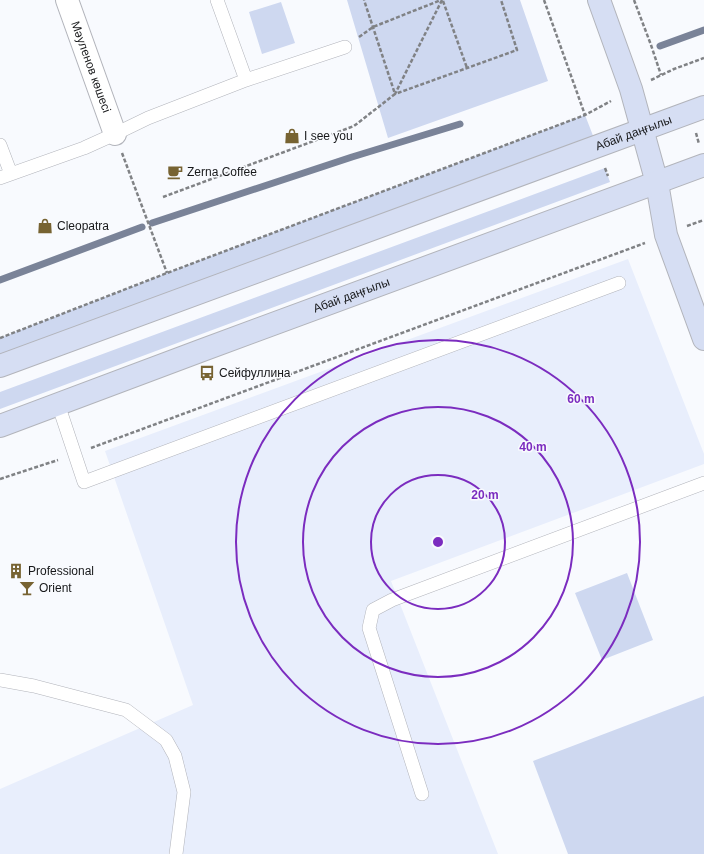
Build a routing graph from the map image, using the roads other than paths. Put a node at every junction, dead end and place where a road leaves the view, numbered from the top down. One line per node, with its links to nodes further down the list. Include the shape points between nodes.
1 (67, 0): 8 (street, Мәуленов көшесі)
2 (217, 0): 5 (lane)
3 (599, 0): 7 (main road, via 631,89)
4 (345, 47): 5 (lane)
5 (246, 80): 8 (lane, via 148,118)
6 (704, 107): 7 (main road, Абай даңғылы)
7 (642, 130): 12 (main road); 15 (main road, Абай даңғылы)
8 (115, 134): 11 (lane, via 84,148)
9 (0, 145): 11 (lane)
10 (702, 156): 12 (main road, Абай даңғылы)
11 (5, 176)
12 (657, 182): 14 (main road, via 666,235); 16 (main road, Абай даңғылы)
13 (619, 283): 16 (lane, via 84,482)
14 (704, 340)
15 (0, 366)
16 (58, 404): 17 (main road, Абай даңғылы)
17 (0, 426)
18 (704, 483): 20 (lane, via 392,600 373,610 370,628)
19 (0, 680): 21 (lane, via 34,686 126,710 166,740 175,756 184,792)
20 (422, 794)
21 (176, 854)

